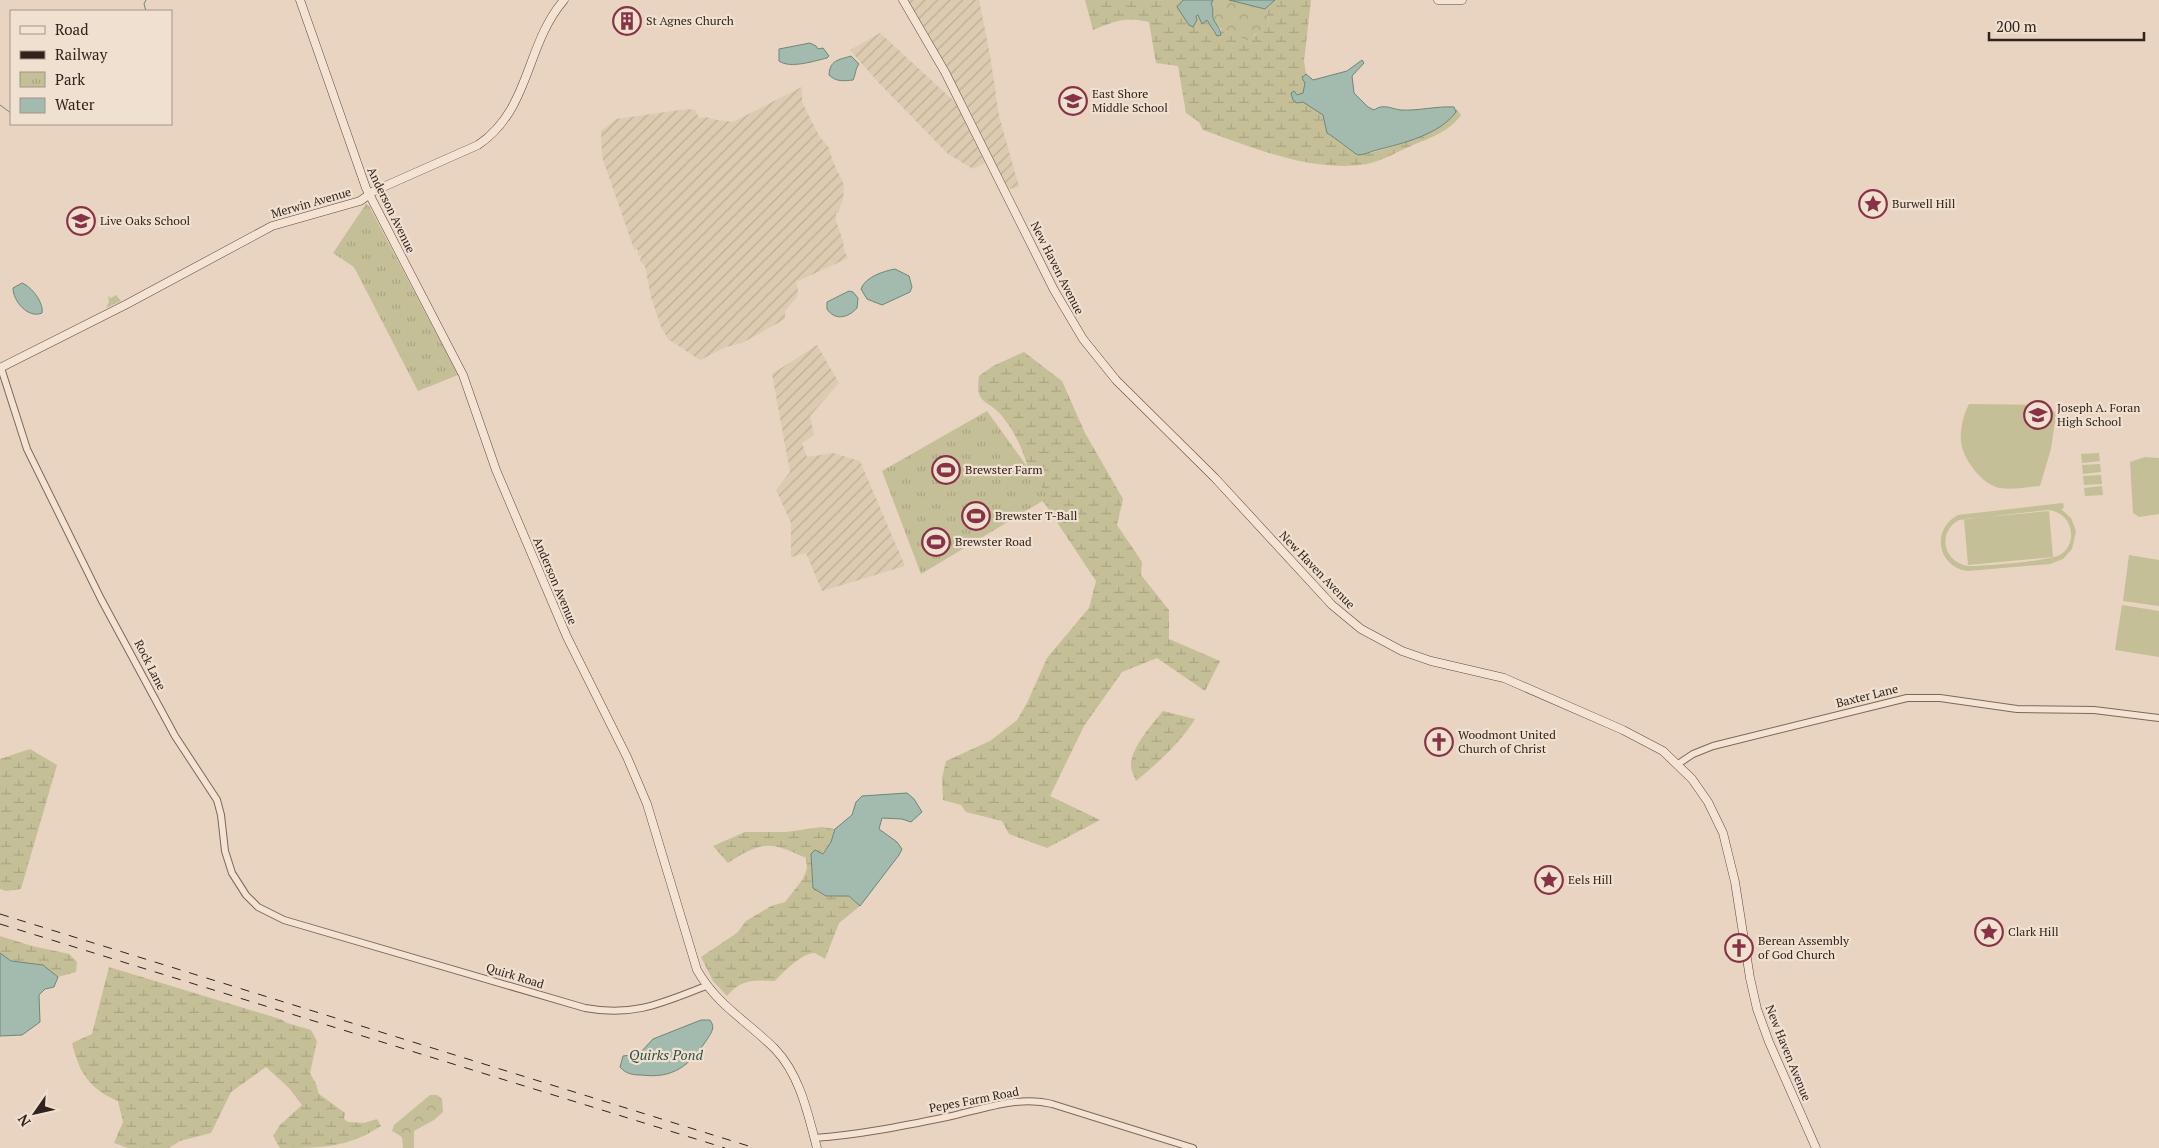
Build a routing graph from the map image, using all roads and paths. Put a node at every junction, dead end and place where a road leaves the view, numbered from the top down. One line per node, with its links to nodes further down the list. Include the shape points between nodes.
1 (300, 0): 6 (main road, Anderson Avenue)
2 (564, 0): 6 (main road, Merwin Avenue, via 550,20 521,90 500,127 478,145)
3 (903, 0): 9 (main road, New Haven Avenue, via 931,45 1054,290 1083,339 1116,380 1221,484 1332,605 1360,629 1384,643 1421,658 1494,674 1526,686 1640,738)
4 (1438, 0): 5 (main road)
5 (1462, 0)
6 (369, 194): 7 (main road, Merwin Avenue, via 360,201 272,226); 11 (main road, Anderson Avenue, via 463,375 496,470 567,637 637,779 690,951)
7 (0, 368): 10 (street, Rock Lane, via 27,449 101,599 174,736 217,800 222,815 226,857 235,878 246,895 263,911)
8 (2159, 718): 9 (street, Baxter Lane, via 2094,710 2017,709 1940,698 1907,698 1713,746)
9 (1678, 764): 15 (main road, New Haven Avenue, via 1708,802 1723,833 1757,1008)
10 (317, 930): 11 (street, Quirk Road, via 600,1011 645,1008)
11 (706, 986): 12 (main road, Anderson Avenue, via 775,1050 790,1069)
12 (814, 1138): 13 (main road, Anderson Avenue); 14 (street, Pepes Farm Road, via 1037,1101)
13 (816, 1148)
14 (1193, 1148)
15 (1816, 1148)

